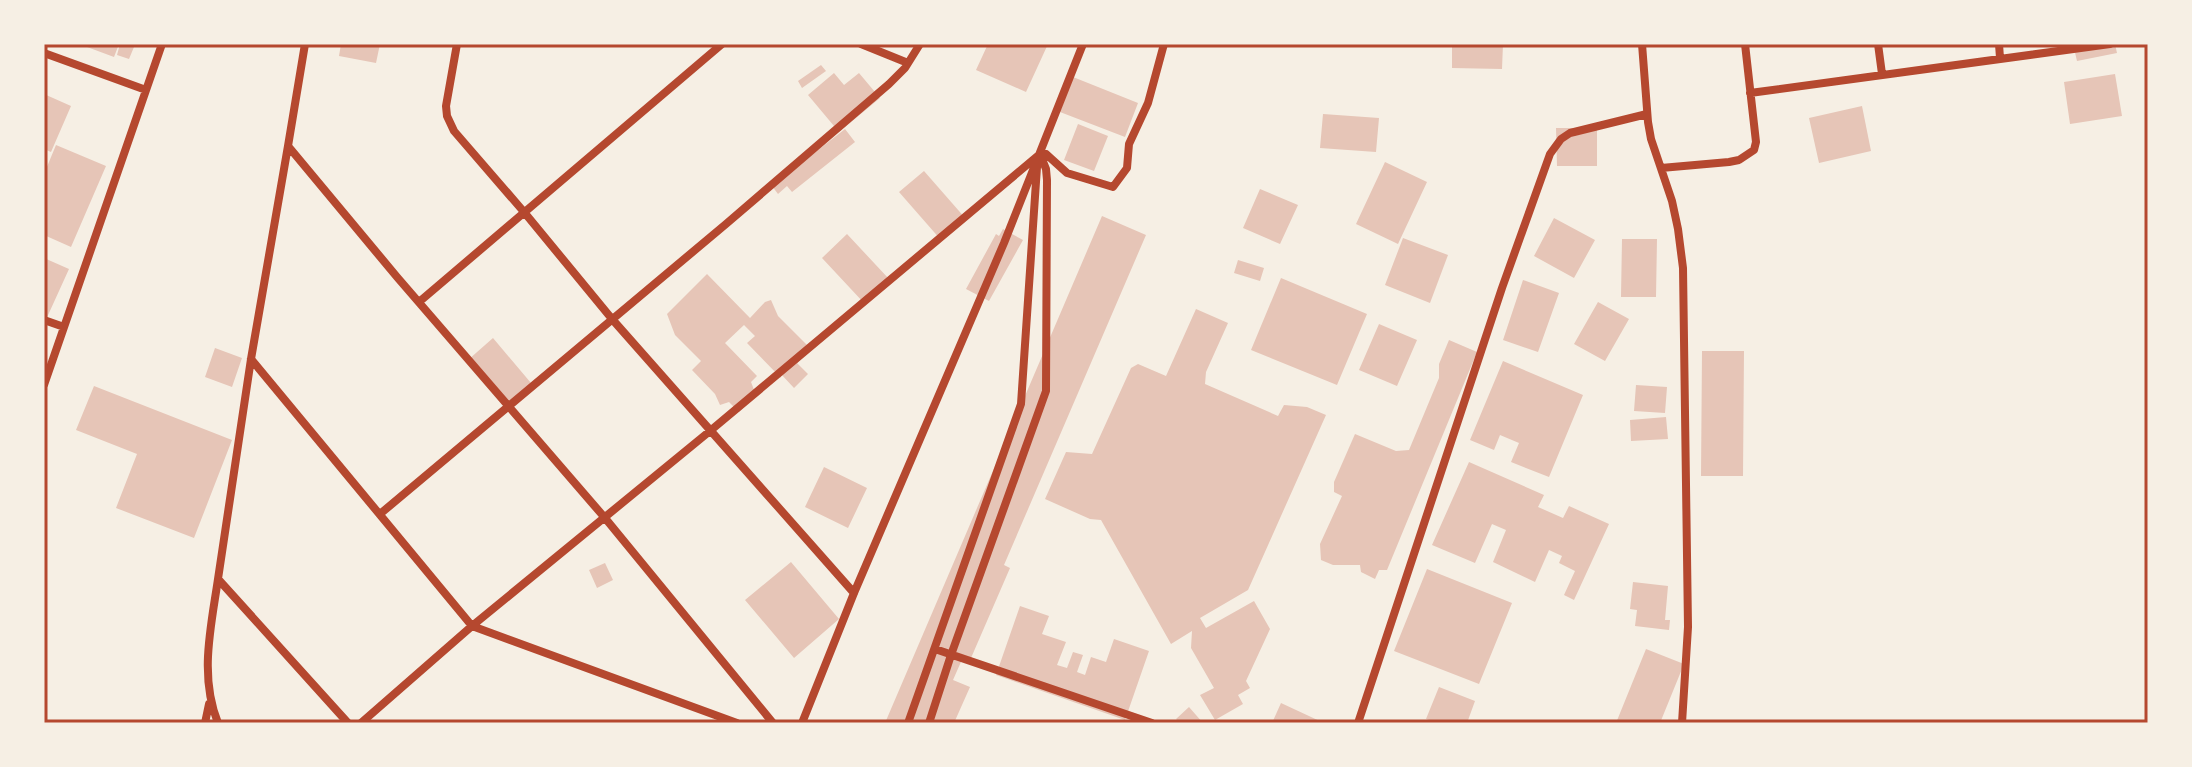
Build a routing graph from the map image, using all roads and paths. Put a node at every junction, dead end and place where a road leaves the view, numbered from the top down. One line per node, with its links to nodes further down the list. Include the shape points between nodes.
1 (162, 44): 18 (street)
2 (305, 44): 21 (street)
3 (457, 44): 24 (street, via 446,106 449,123)
4 (722, 44): 24 (street)
5 (861, 44): 16 (street)
6 (920, 44): 16 (street)
7 (1083, 44): 22 (street)
8 (1164, 44): 22 (street, via 1148,103 1129,144 1127,168 1113,187 1067,173 1046,154)
9 (1642, 44): 20 (street)
10 (1745, 44): 19 (street)
11 (1878, 44): 17 (street)
12 (1999, 44): 15 (street)
13 (2110, 44): 15 (street)
14 (44, 53): 18 (street)
15 (2000, 58): 17 (street)
16 (908, 63): 26 (street)
17 (1882, 74): 19 (street)
18 (146, 90): 28 (street)
19 (1750, 93): 23 (street, via 1756,142 1751,153 1729,162)
20 (1647, 114): 23 (street); 53 (street, via 1570,133 1550,154)
21 (288, 146): 25 (street); 29 (street)
22 (1039, 155): 31 (street); 33 (street, via 1046,169 1047,195 1046,391); 34 (street); 38 (street)
23 (1661, 168): 54 (street, via 1683,268 1688,627)
24 (524, 212): 25 (street); 26 (street)
25 (419, 302): 32 (street)
26 (612, 319): 32 (street); 34 (street)
27 (44, 320): 28 (street)
28 (64, 327): 30 (street)
29 (251, 359): 35 (street); 37 (street)
30 (44, 385)
31 (1021, 404): 33 (street); 40 (street)
32 (508, 405): 35 (street); 36 (street)
33 (1039, 411): 41 (street)
34 (710, 431): 36 (street); 38 (street)
35 (380, 514): 39 (street)
36 (605, 518): 39 (street); 48 (street)
37 (218, 579): 42 (street, via 208,656); 45 (street)
38 (854, 593): 49 (street)
39 (472, 626): 46 (street); 47 (street)
40 (935, 649): 41 (street); 50 (street)
41 (951, 655): 51 (street); 52 (street)
42 (209, 699): 43 (street); 44 (street)
43 (205, 723)
44 (218, 723)
45 (348, 723)
46 (361, 723)
47 (737, 723)
48 (772, 723)
49 (802, 723)
50 (908, 723)
51 (929, 723)
52 (1152, 723)
53 (1358, 723)
54 (1682, 723)

